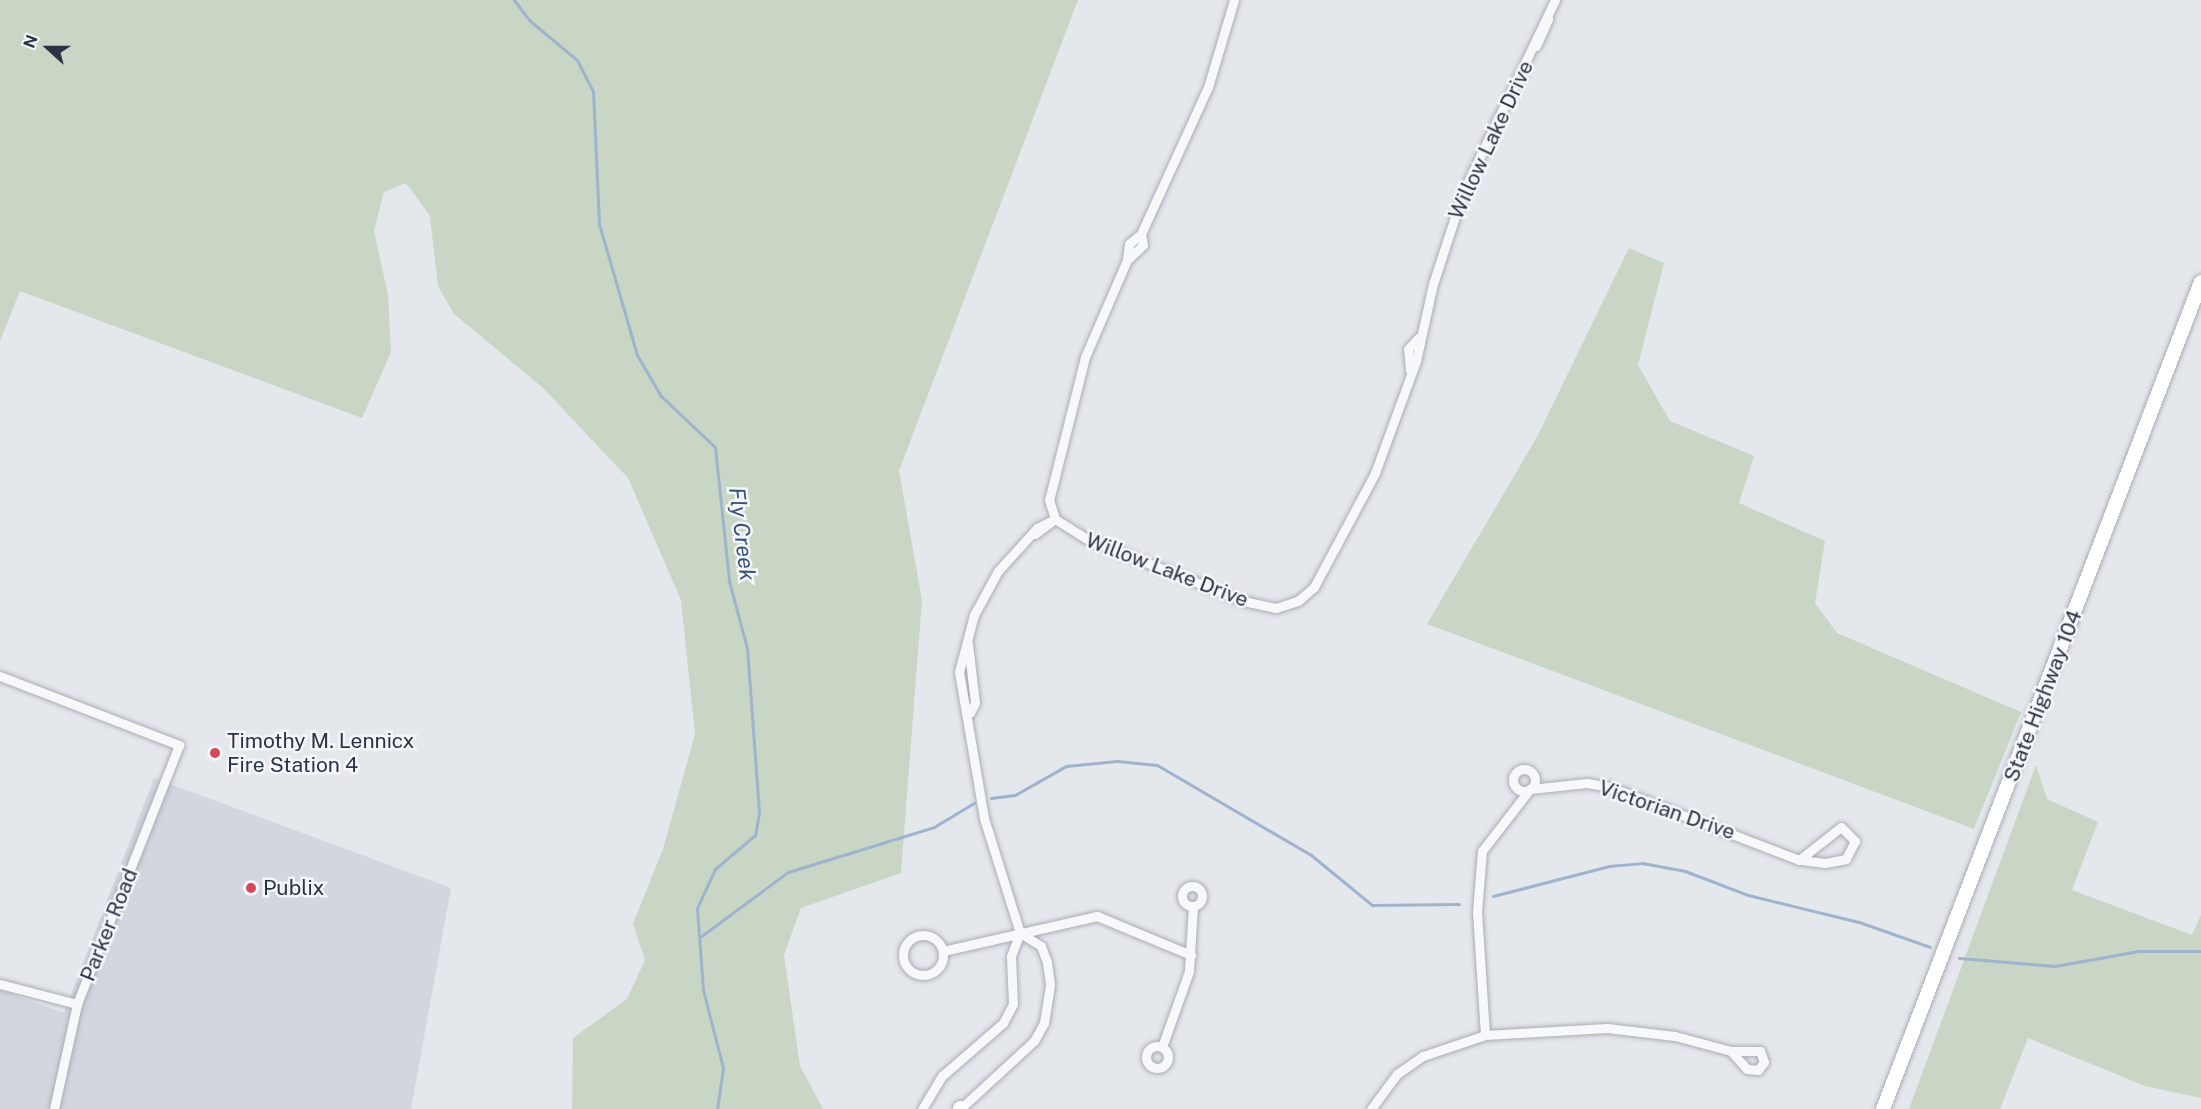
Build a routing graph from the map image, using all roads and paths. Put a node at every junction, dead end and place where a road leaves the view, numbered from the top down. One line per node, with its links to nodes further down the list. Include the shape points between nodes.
1 (1234, 0): 4 (street, via 1208,87 1141,234 1129,244 1127,260 1070,404 1050,480)
2 (1555, 0): 4 (street, Willow Lake Drive, via 1548,19 1536,32 1535,48 1463,192 1419,337 1408,350 1410,370 1354,518 1314,587 1298,601 1276,608 1243,601 1085,538)
3 (2201, 282): 22 (main road, State Highway 104)
4 (1055, 519): 5 (street, via 1044,522 998,571 974,615)
5 (968, 644): 7 (street, via 975,704); 7 (street, via 959,672)
6 (0, 676): 14 (street, Parker Road, via 179,745)
7 (970, 712): 10 (street, via 984,818)
8 (1800, 860): 8 (street, Victorian Drive, via 1836,862 1854,851 1855,841 1841,827); 15 (street, Victorian Drive, via 1610,787 1587,783 1530,789 1482,851 1477,891)
9 (1193, 906): 12 (street)
10 (1020, 933): 11 (street); 12 (street, via 1097,916); 20 (street, via 1011,956 1015,993 1009,1013 942,1076); 21 (street, via 1041,946 1047,962 1050,984 1044,1023 1034,1041)
11 (943, 951): 11 (street, via 936,939 917,936 906,944 903,957 908,969 926,975 938,969)
12 (1191, 955): 16 (street)
13 (0, 984): 14 (street)
14 (77, 1004): 19 (street, Parker Road)
15 (1485, 1035): 17 (street, via 1607,1028 1675,1036); 18 (street, via 1423,1056 1397,1074)
16 (1162, 1047)
17 (1731, 1051)
18 (1376, 1107)
19 (54, 1109)
20 (922, 1109)
21 (960, 1109)
22 (1883, 1109)

